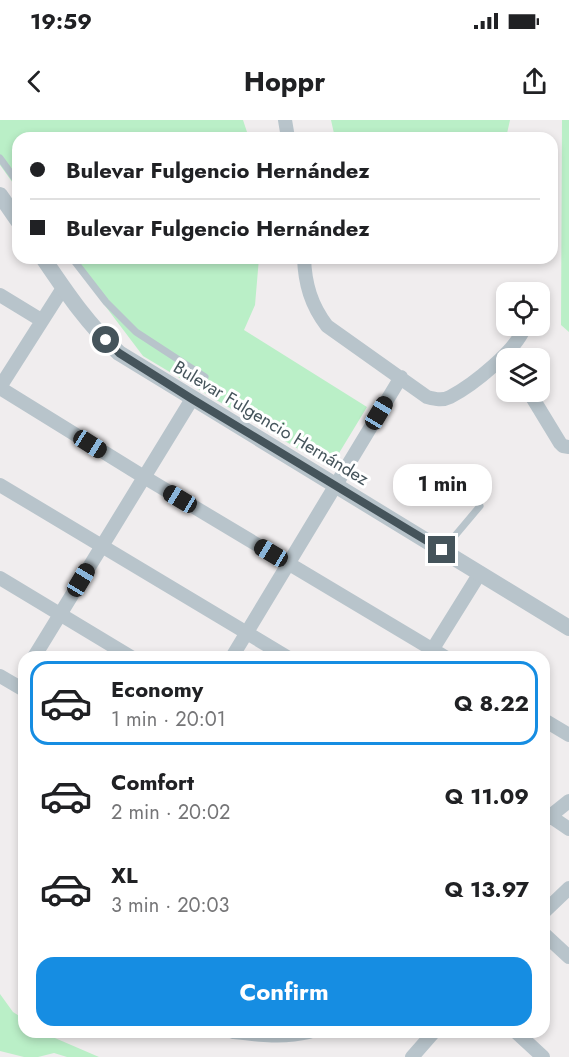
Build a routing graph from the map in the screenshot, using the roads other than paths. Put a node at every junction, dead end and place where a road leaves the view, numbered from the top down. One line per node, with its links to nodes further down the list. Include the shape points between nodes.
1 (0, 158): 2 (lane)
2 (12, 175)
3 (0, 195): 4 (street)
4 (12, 212)
5 (47, 264): 8 (street, Bulevar Fulgencio Hernández)
6 (77, 264): 12 (lane, via 136,332)
7 (305, 264): 13 (street, via 308,291 327,326)
8 (63, 288): 10 (street); 15 (street, Bulevar Fulgencio Hernández, via 119,353)
9 (0, 295): 10 (street)
10 (41, 320): 14 (street)
11 (496, 365): 13 (street, via 449,397 438,400 427,397)
12 (205, 376)
13 (400, 377): 20 (street)
14 (0, 388): 18 (street)
15 (192, 399): 18 (street); 20 (street, Bulevar Fulgencio Hernández)
16 (535, 402): 17 (street, via 560,443)
17 (569, 447)
18 (144, 477): 22 (street); 24 (street)
19 (0, 485): 22 (street)
20 (335, 486): 23 (street, Bulevar Fulgencio Hernández); 24 (street)
21 (480, 506): 23 (lane)
22 (102, 547): 27 (street); 29 (street)
23 (442, 550): 25 (street, Bulevar Fulgencio Hernández)
24 (289, 564): 29 (street); 34 (street)
25 (480, 573): 28 (street, Bulevar Fulgencio Hernández); 35 (street)
26 (0, 578): 27 (street)
27 (61, 614): 30 (street); 31 (street)
28 (569, 628)
29 (247, 633): 32 (street); 33 (street)
30 (38, 651)
31 (121, 651)
32 (236, 651)
33 (277, 651)
34 (430, 651)
35 (437, 651)
36 (0, 676): 37 (street)
37 (18, 682)
38 (550, 724): 39 (street)
39 (569, 735)
40 (569, 801): 41 (street)
41 (550, 813)
42 (550, 818): 43 (street)
43 (569, 829)
44 (569, 888): 45 (street)
45 (550, 906)
46 (550, 940): 47 (street)
47 (569, 957)
48 (429, 1038): 50 (street)
49 (522, 1038): 51 (street)
50 (414, 1056)
51 (543, 1057)

